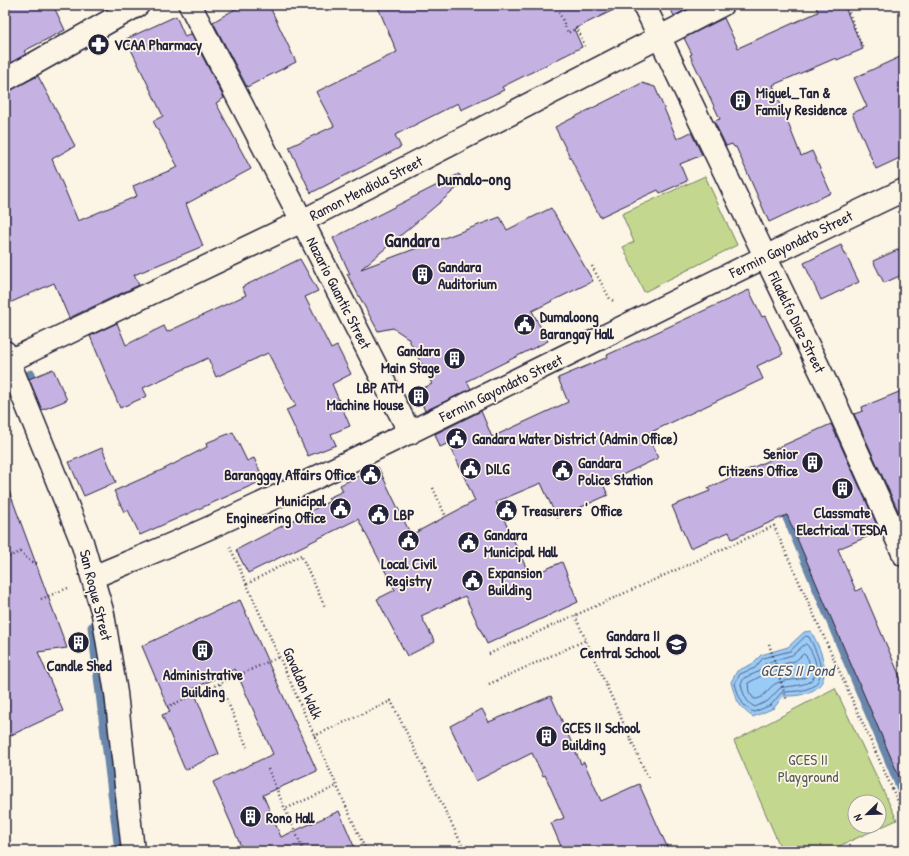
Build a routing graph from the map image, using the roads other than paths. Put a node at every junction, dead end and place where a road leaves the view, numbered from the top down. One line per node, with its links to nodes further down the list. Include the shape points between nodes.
1 (138, 5): 6 (street)
2 (190, 5): 8 (street, Nazario Guantic Street)
3 (644, 5): 5 (street, Filadelfo Diaz Street)
4 (722, 5): 5 (street, Ramon Mendiola Street)
5 (659, 37): 8 (street, Ramon Mendiola Street); 9 (street, Filadelfo Diaz Street)
6 (5, 80)
7 (904, 190): 9 (street, Fermin Gayondato Street)
8 (302, 221): 10 (street, Ramon Mendiola Street); 11 (street, Nazario Guantic Street)
9 (765, 256): 11 (street, Fermin Gayondato Street); 12 (street, Filadelfo Diaz Street)
10 (6, 359): 13 (street, San Roque Street, via 82,542)
11 (410, 433): 13 (street, Fermin Gayondato Street, via 219,523)
12 (902, 544)
13 (93, 577): 14 (street, San Roque Street, via 112,664)
14 (133, 851)

